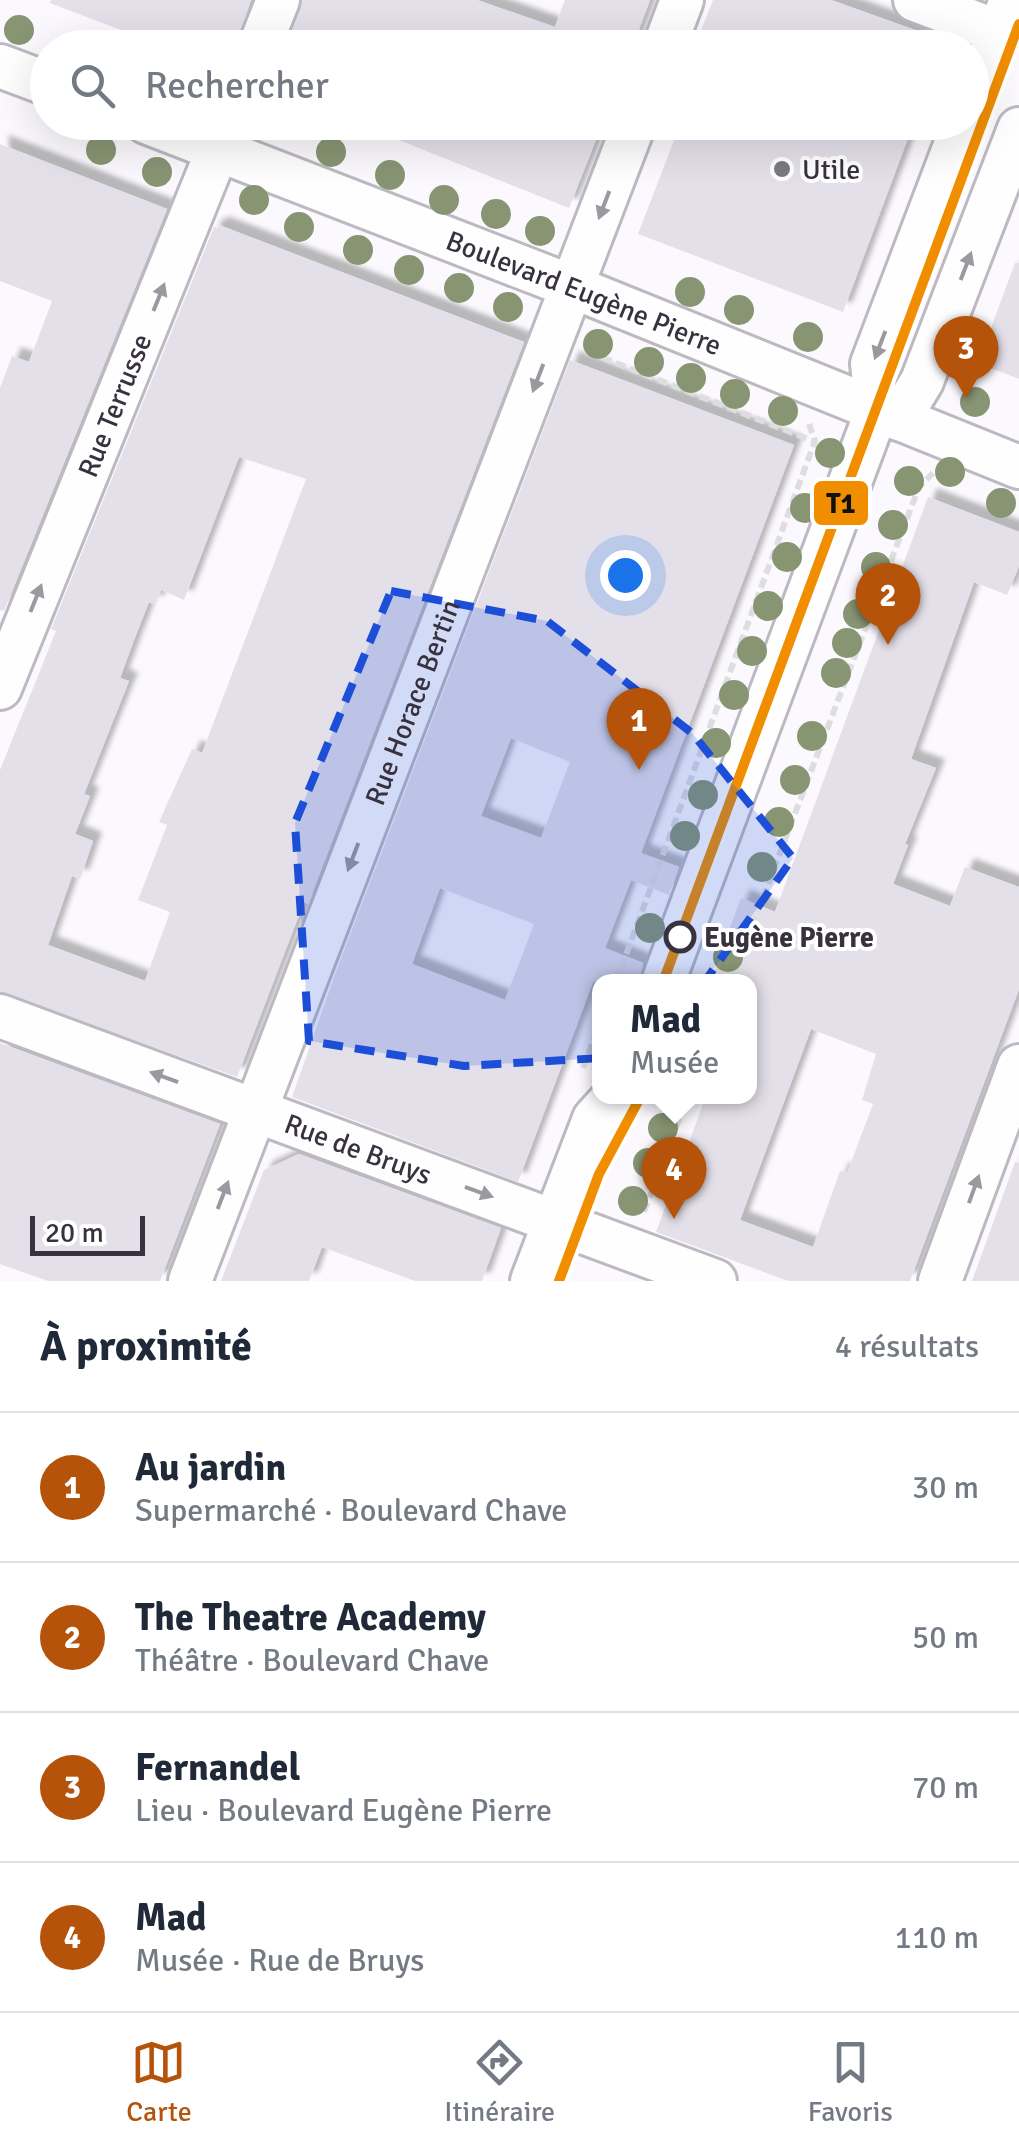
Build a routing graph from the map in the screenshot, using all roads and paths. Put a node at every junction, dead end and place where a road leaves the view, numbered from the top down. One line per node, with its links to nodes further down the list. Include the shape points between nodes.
1 (278, 0): 5 (street)
2 (682, 0): 6 (street)
3 (915, 0): 4 (street)
4 (1005, 16): 7 (street)
5 (266, 30)
6 (671, 30)
7 (989, 59)
8 (0, 66): 9 (street)
9 (30, 77)
10 (1019, 128): 18 (street, one-way to 10, via 922,381)
11 (222, 140): 22 (street, Rue Terrusse, one-way to 11)
12 (233, 140): 15 (street, Boulevard Eugène Pierre)
13 (628, 140): 15 (street, Rue Horace Bertin, one-way to 15)
14 (957, 140): 18 (street, one-way to 18, via 872,364)
15 (573, 287): 18 (street, Boulevard Eugène Pierre); 33 (street, Rue Horace Bertin, one-way to 33)
16 (574, 346): 19 (path)
17 (806, 415): 19 (path)
18 (888, 415): 21 (street, Boulevard Eugène Pierre); 27 (street)
19 (814, 441): 26 (path)
20 (940, 467): 24 (path, via 919,487)
21 (1019, 467)
22 (8, 643): 23 (street, Rue Terrusse)
23 (0, 688)
24 (810, 772): 25 (path); 28 (path)
25 (794, 798)
26 (619, 974)
27 (666, 974)
28 (734, 974)
29 (0, 1016): 33 (street, Rue de Bruys, one-way to 29)
30 (1019, 1066): 41 (street, one-way to 30)
31 (607, 1104): 36 (street, via 594,1119)
32 (685, 1104): 35 (path)
33 (256, 1110): 36 (street, Rue de Bruys, one-way to 36); 38 (street, Rue Horace Bertin, one-way to 33)
34 (677, 1117): 35 (path)
35 (672, 1138): 37 (path)
36 (554, 1222): 39 (street); 40 (street, Rue de Bruys)
37 (641, 1222)
38 (190, 1281)
39 (532, 1281)
40 (716, 1281)
41 (940, 1281)

